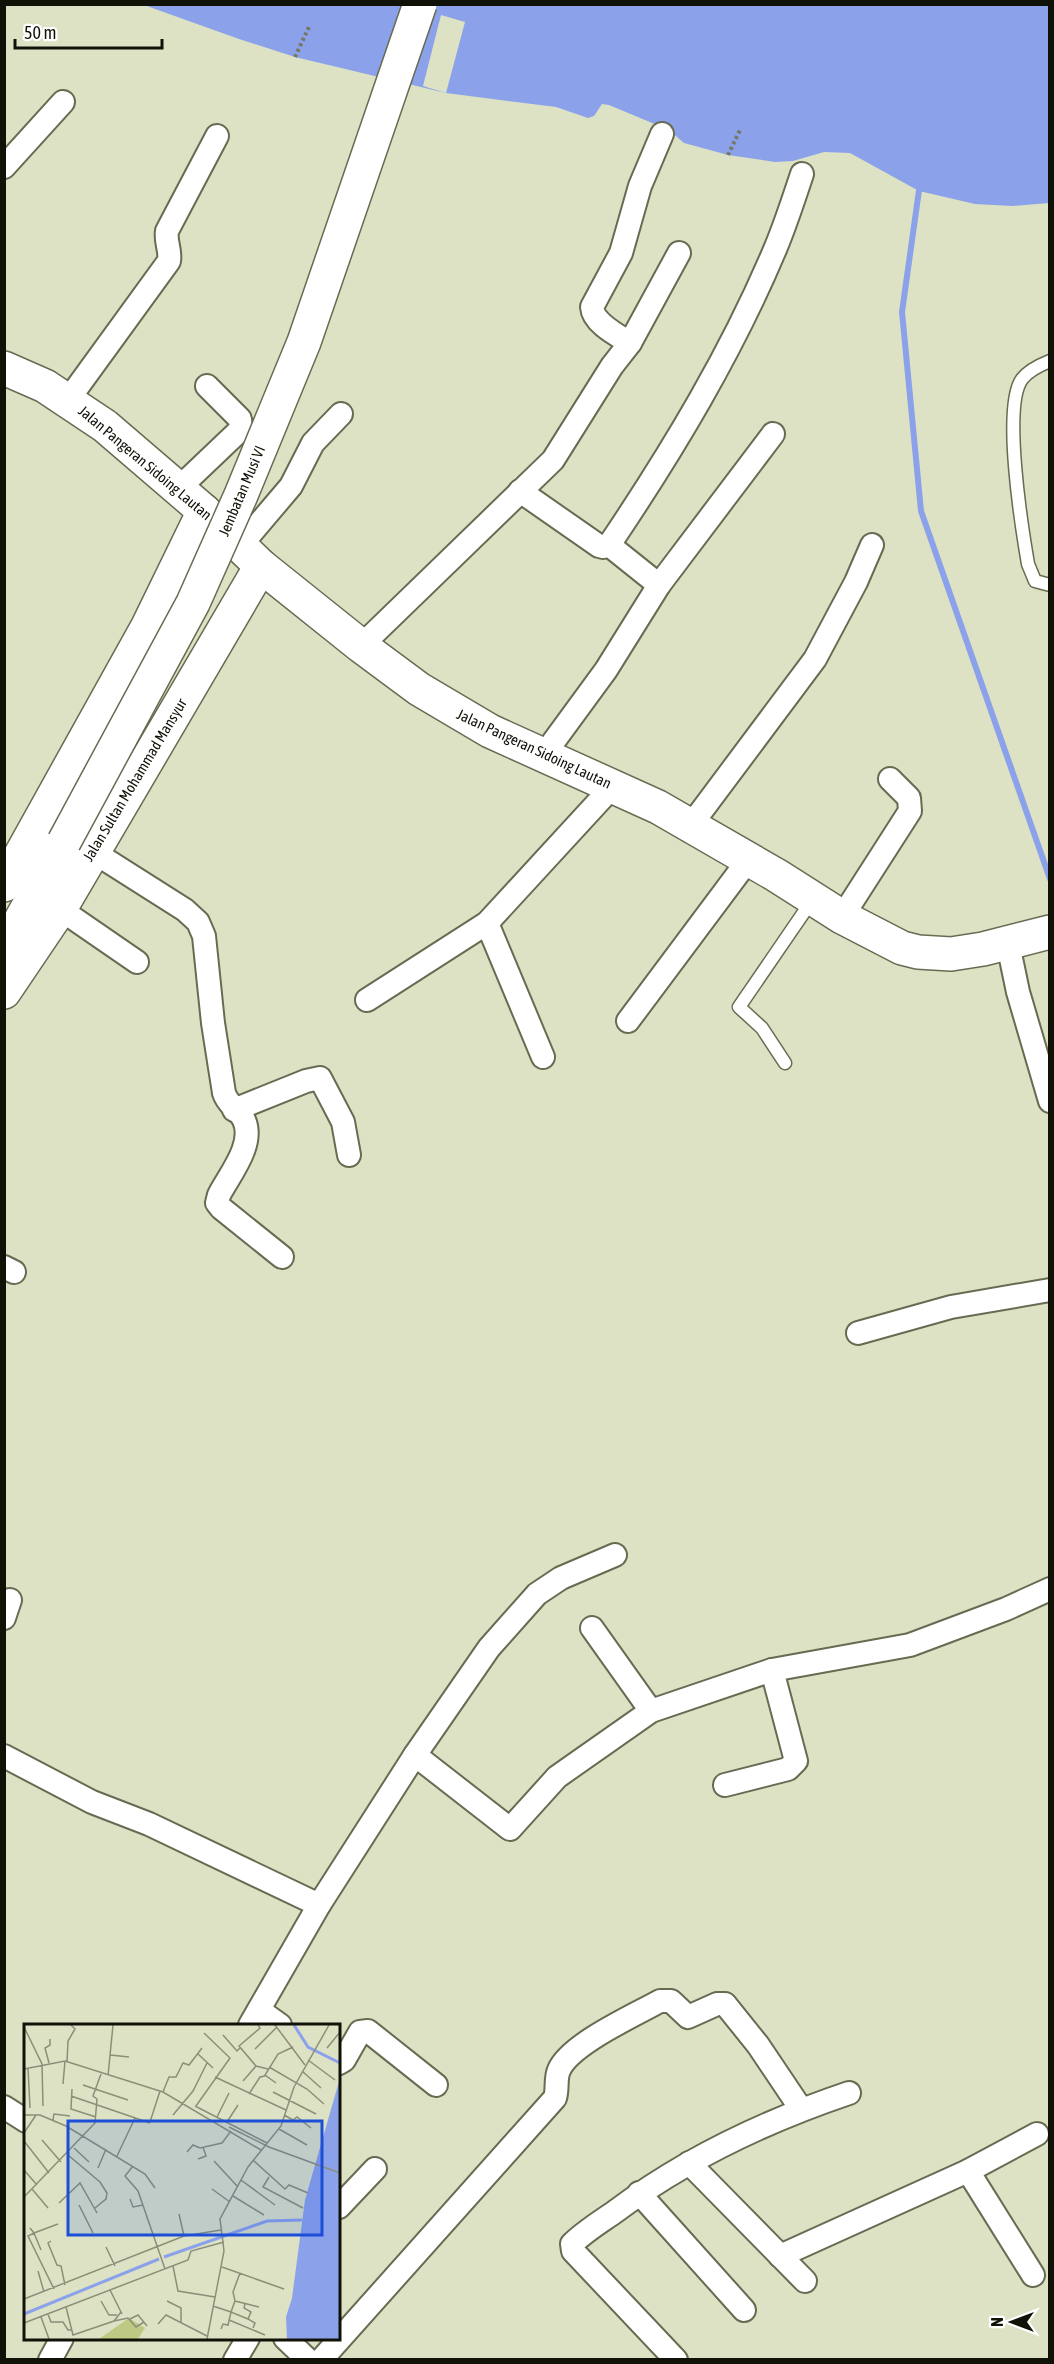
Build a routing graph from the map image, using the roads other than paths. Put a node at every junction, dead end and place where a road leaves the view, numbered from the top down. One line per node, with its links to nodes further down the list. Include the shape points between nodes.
1 (420, 4): 36 (street, Jembatan Musi VI, bridge, via 304,342 241,495 193,603)
2 (63, 102): 5 (street)
3 (662, 134): 8 (street, via 640,186 621,253 592,307 594,316)
4 (217, 136): 12 (street, via 167,231 169,261)
5 (4, 167)
6 (802, 174): 18 (street, via 777,245 719,365 664,464)
7 (679, 253): 8 (street)
8 (630, 343): 16 (street, via 553,460)
9 (1050, 361): 22 (lane, via 1023,379 1013,410 1028,564 1035,581)
10 (4, 368): 12 (street, Jalan Pangeran Sidoing Lautan)
11 (207, 386): 15 (street, via 240,419 241,429)
12 (69, 400): 15 (street, Jalan Pangeran Sidoing Lautan)
13 (341, 414): 20 (street, via 313,443)
14 (773, 434): 21 (street)
15 (179, 488): 17 (street, Jalan Pangeran Sidoing Lautan)
16 (520, 491): 18 (street, via 599,546); 23 (street)
17 (204, 510): 20 (street, Jalan Pangeran Sidoing Lautan); 30 (street, via 148,626)
18 (609, 545): 21 (street)
19 (872, 545): 27 (street, via 815,659)
20 (251, 555): 23 (street, Jalan Pangeran Sidoing Lautan); 28 (street, Jalan Sultan Mohammad Mansyur)
21 (659, 585): 24 (street, via 606,670)
22 (1050, 585)
23 (361, 646): 24 (street, Jalan Pangeran Sidoing Lautan, via 450,709)
24 (543, 756): 26 (street, Jalan Pangeran Sidoing Lautan)
25 (890, 779): 33 (street, via 909,798 910,811)
26 (613, 786): 27 (street, Jalan Pangeran Sidoing Lautan); 34 (street)
27 (691, 825): 29 (street, Jalan Pangeran Sidoing Lautan)
28 (92, 851): 32 (street, Jalan Sultan Mohammad Mansyur); 44 (street, via 198,922 206,945 224,1093)
29 (762, 867): 31 (street, Jalan Pangeran Sidoing Lautan); 40 (street)
30 (5, 883)
31 (811, 896): 33 (street, Jalan Pangeran Sidoing Lautan); 42 (lane, via 739,1007 762,1028)
32 (60, 909): 37 (street); 38 (street, Jalan Sultan Mohammad Mansyur)
33 (842, 917): 35 (street, Jalan Pangeran Sidoing Lautan, via 918,952 951,954)
34 (487, 923): 39 (street); 41 (street)
35 (1029, 938): 43 (street, via 1018,992)
36 (4, 950)
37 (137, 963)
38 (4, 992)
39 (368, 1000)
40 (628, 1021)
41 (543, 1057)
42 (785, 1063)
43 (1050, 1101)
44 (234, 1110): 45 (street, via 320,1078 343,1122); 46 (street, via 245,1125 244,1148 217,1203)
45 (349, 1155)
46 (282, 1257)
47 (1050, 1290): 48 (street, via 951,1307)
48 (858, 1333)
49 (615, 1555): 54 (street, via 569,1574 537,1594 489,1648)
50 (1050, 1589): 52 (street, via 910,1645)
51 (592, 1628): 53 (street)
52 (772, 1670): 53 (street); 56 (street, via 796,1761 788,1769)
53 (651, 1711): 54 (street, via 557,1777 510,1829)
54 (415, 1755): 57 (street)
55 (4, 1756): 57 (street, via 92,1802 149,1824)
56 (725, 1785)
57 (319, 1905): 58 (street)
58 (255, 2018): 59 (street)
59 (276, 2024)
60 (340, 2062): 61 (street, via 360,2032 368,2031)
61 (436, 2085)
62 (849, 2093): 64 (street)
63 (4, 2107): 65 (street)
64 (801, 2109): 67 (street); 76 (street, via 726,2006 717,2004 688,2018 671,2001 660,2001 586,2043 562,2063 557,2072 555,2098)
65 (24, 2120)
66 (1037, 2134): 69 (street)
67 (689, 2163): 70 (street); 72 (street)
68 (375, 2169): 71 (street)
69 (968, 2171): 72 (street); 73 (street)
70 (639, 2193): 75 (street); 85 (street, via 574,2241 572,2249)
71 (340, 2206)
72 (780, 2256): 74 (street)
73 (1033, 2275)
74 (805, 2281)
75 (744, 2310)
76 (340, 2339)
77 (61, 2340): 81 (street)
78 (247, 2340): 82 (street)
79 (287, 2340): 83 (street)
80 (339, 2340): 84 (street)
81 (50, 2360)
82 (235, 2360)
83 (308, 2360)
84 (321, 2360)
85 (676, 2360)

